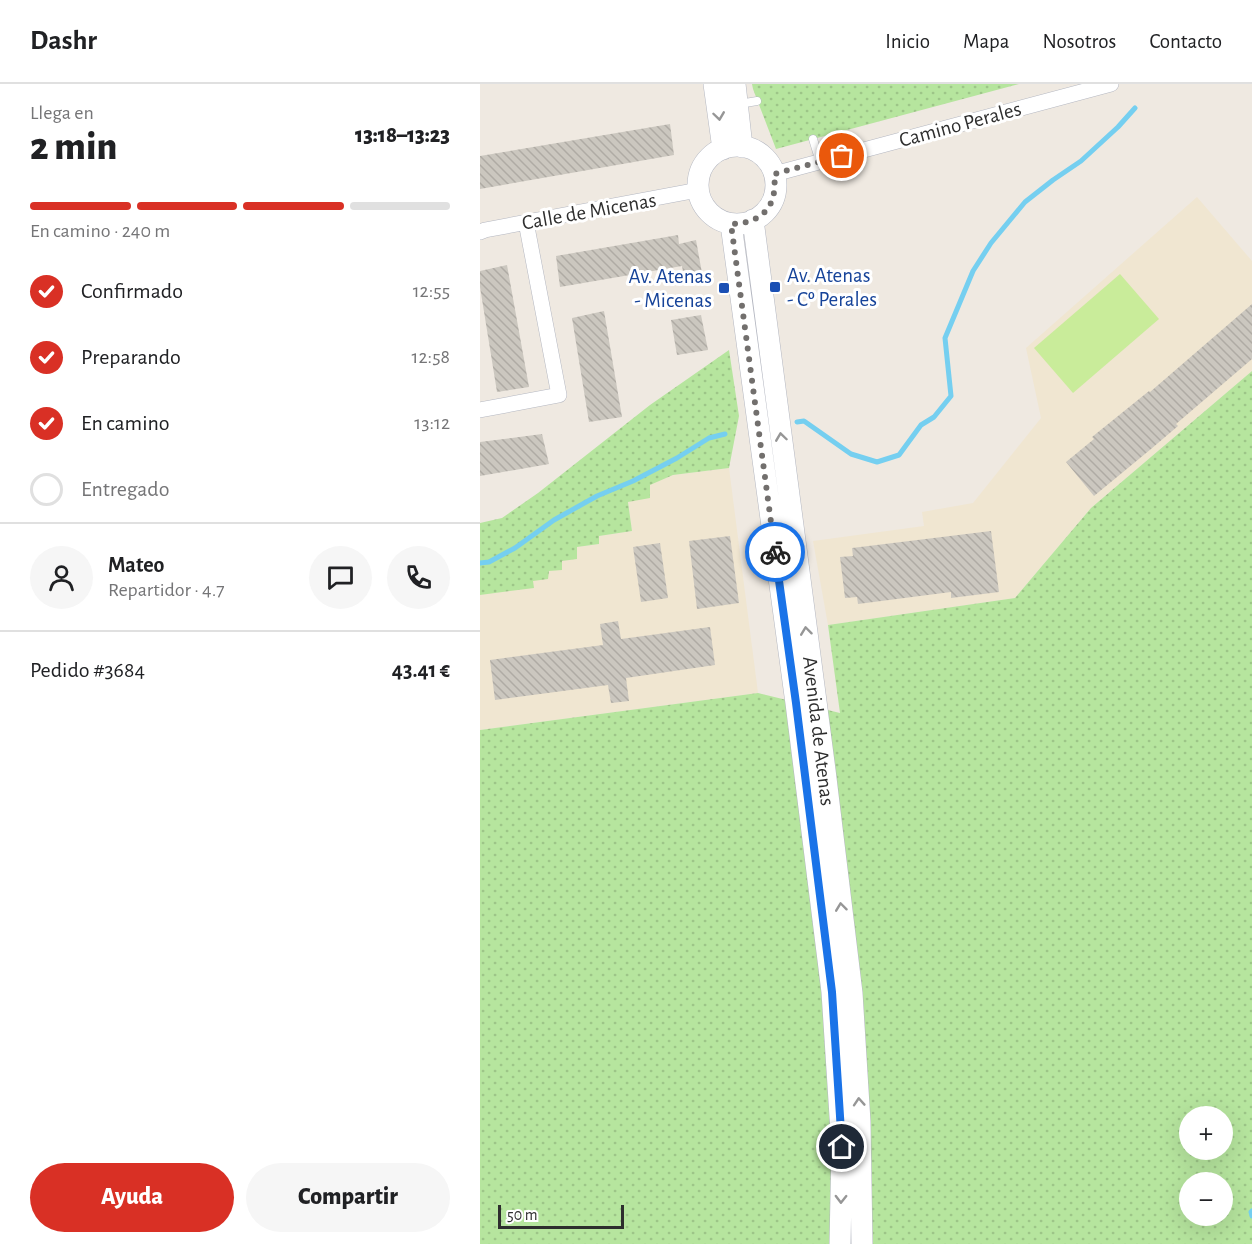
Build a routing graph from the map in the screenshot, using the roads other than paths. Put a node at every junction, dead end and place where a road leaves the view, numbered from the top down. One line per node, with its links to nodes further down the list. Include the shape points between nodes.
1 (714, 84): 5 (main road, one-way to 5)
2 (1111, 84): 6 (street, Camino Perales)
3 (743, 96): 5 (main road)
4 (813, 140): 6 (lane)
5 (733, 148): 7 (main road, via 753,150); 8 (main road, via 706,161)
6 (820, 162): 7 (street, Camino Perales)
7 (774, 174): 9 (main road, via 772,201)
8 (698, 190): 10 (street, Calle de Micenas); 11 (main road, via 709,212)
9 (753, 220): 11 (main road); 15 (main road, Avenida de Atenas, one-way to 9, via 852,993)
10 (526, 222): 12 (street, Calle de Micenas); 13 (street, via 559,395)
11 (731, 224): 14 (main road, Avenida de Atenas, one-way to 14, via 832,992 842,1147)
12 (480, 232)
13 (480, 410)
14 (840, 1244)
15 (862, 1244)

